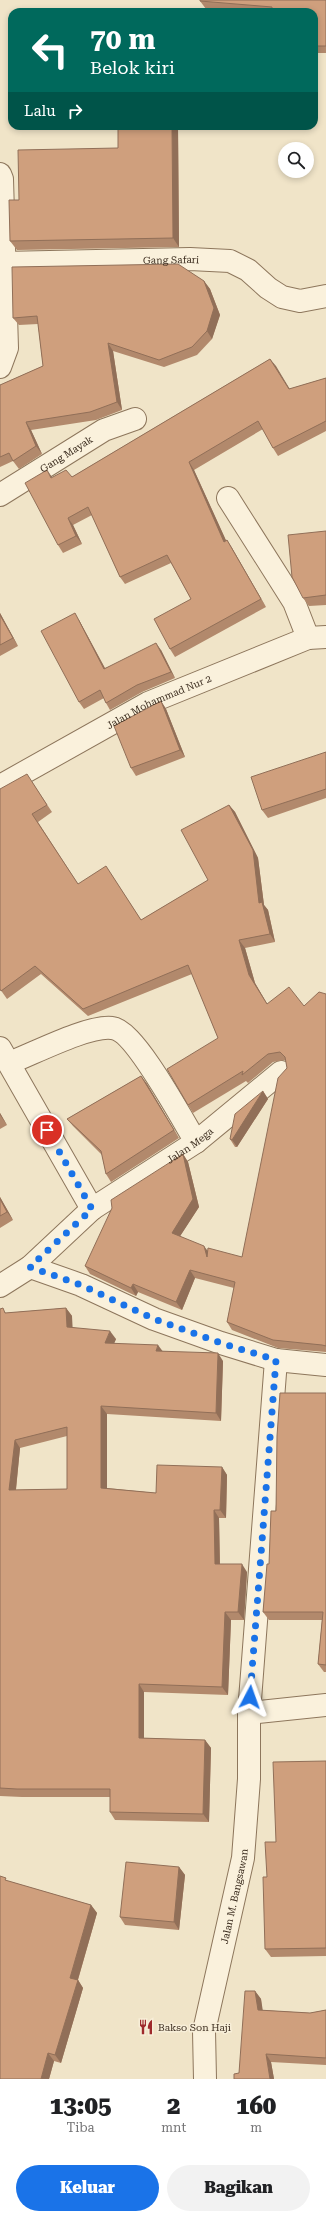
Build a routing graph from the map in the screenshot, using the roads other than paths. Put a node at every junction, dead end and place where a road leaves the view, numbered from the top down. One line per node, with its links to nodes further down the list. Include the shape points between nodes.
1 (0, 174): 2 (street)
2 (4, 263): 3 (street, Gang Safari, via 190,259 230,261 248,270 282,297 300,300); 4 (street, via 7,348)
3 (326, 296)
4 (0, 367)
5 (135, 419): 6 (street, Gang Mayak, via 104,430)
6 (0, 496)
7 (228, 498): 8 (street)
8 (317, 637): 9 (street, Jalan Mohammad Nur 2, via 148,703)
9 (0, 786)
10 (4, 1056): 12 (street, via 96,1028 114,1028 125,1036 155,1072); 13 (street)
11 (281, 1072): 12 (street, Jalan Mega)
12 (196, 1142): 13 (street, Jalan Mega)
13 (92, 1209): 14 (street, Jalan Mega)
14 (30, 1267): 15 (street, Jalan Mega); 16 (street, via 81,1285 154,1319)
15 (0, 1286)
16 (276, 1360): 17 (street); 19 (street, Jalan M. Bangsawan)
17 (326, 1365)
18 (326, 1705): 19 (street)
19 (249, 1712): 20 (street, Jalan M. Bangsawan, via 249,1779 243,1858 204,2031)
20 (205, 2079)

